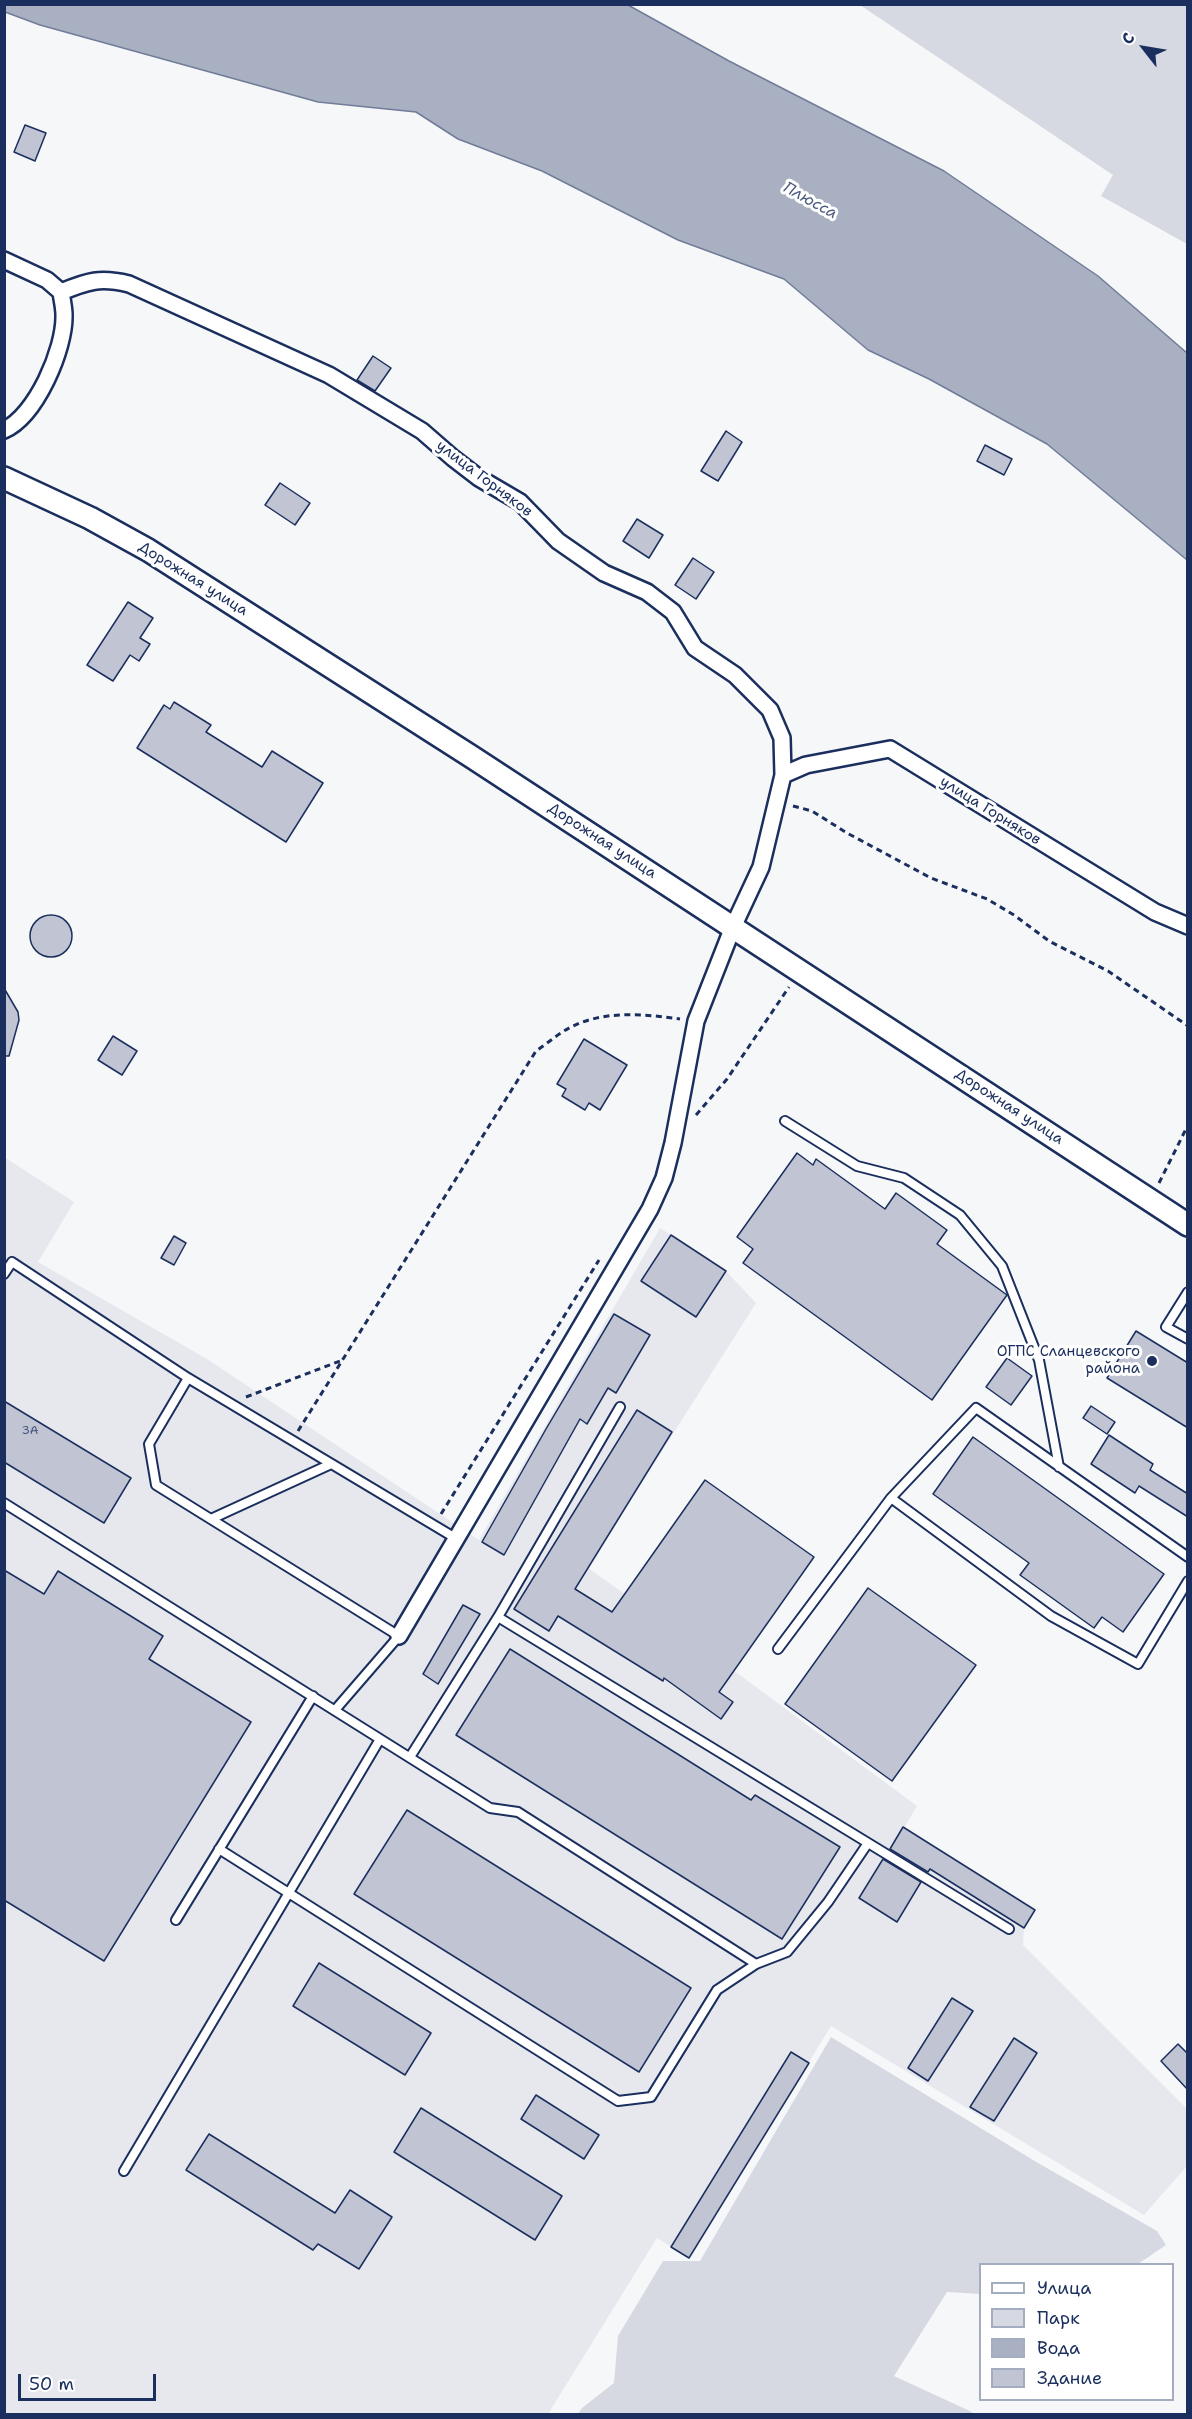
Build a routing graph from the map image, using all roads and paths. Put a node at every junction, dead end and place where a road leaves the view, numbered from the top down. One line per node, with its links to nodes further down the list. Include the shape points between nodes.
1 (4, 260): 2 (street, via 47,280)
2 (61, 292): 3 (street, via 64,316 59,348 47,379 32,405 15,425); 5 (street, улица Горняков, via 90,280 129,284 330,375 422,430 470,471 520,502 558,541 604,573 647,592 673,612 695,648 735,675 770,710 782,738)
3 (4, 430)
4 (4, 478): 8 (street, Дорожная улица, via 148,550)
5 (783, 776): 6 (street, улица Горняков); 7 (street, улица Горняков, via 806,765 890,749 1155,912)
6 (777, 801): 8 (street, улица Горняков, via 761,867); 10 (path, via 812,811 931,878 987,899 1049,941 1108,971)
7 (1188, 926)
8 (733, 927): 9 (street, улица Горняков); 13 (street, Дорожная улица)
9 (696, 1021): 18 (path, via 641,1014 612,1016 572,1027 536,1051); 28 (street, улица Горняков, via 673,1143 664,1178 650,1209)
10 (1188, 1026)
11 (785, 1120): 24 (lane, via 857,1166 904,1178 960,1215 1002,1266 1039,1360)
12 (1188, 1125): 13 (path)
13 (1150, 1200): 14 (street, Дорожная улица)
14 (1188, 1225)
15 (4, 1274): 19 (lane, via 12,1262)
16 (1188, 1292): 17 (lane, via 1166,1327)
17 (1188, 1339)
18 (342, 1361): 20 (path); 22 (path)
19 (188, 1378): 20 (lane); 27 (lane, via 149,1444 156,1485)
20 (230, 1403): 22 (lane)
21 (620, 1407): 31 (lane)
22 (292, 1440): 23 (lane)
23 (331, 1464): 27 (lane); 28 (lane)
24 (1059, 1467): 25 (lane, via 976,1408); 29 (lane)
25 (891, 1498): 30 (lane, via 1051,1616 1138,1664); 33 (lane)
26 (4, 1503): 34 (lane)
27 (211, 1519): 32 (lane)
28 (458, 1539): 32 (street, улица Горняков)
29 (1188, 1557)
30 (1188, 1581)
31 (498, 1617): 37 (lane); 38 (lane)
32 (399, 1636): 35 (lane)
33 (778, 1649)
34 (313, 1696): 35 (lane); 39 (lane)
35 (335, 1710): 36 (lane)
36 (380, 1738): 37 (lane); 40 (lane)
37 (410, 1757): 43 (lane, via 490,1808 518,1812)
38 (868, 1844): 42 (lane); 43 (lane, via 787,1952)
39 (219, 1849): 40 (lane); 41 (lane)
40 (289, 1893): 43 (lane, via 618,2101 651,2097 717,1990); 44 (lane)
41 (176, 1920)
42 (1009, 1929)
43 (756, 1964)
44 (124, 2171)

